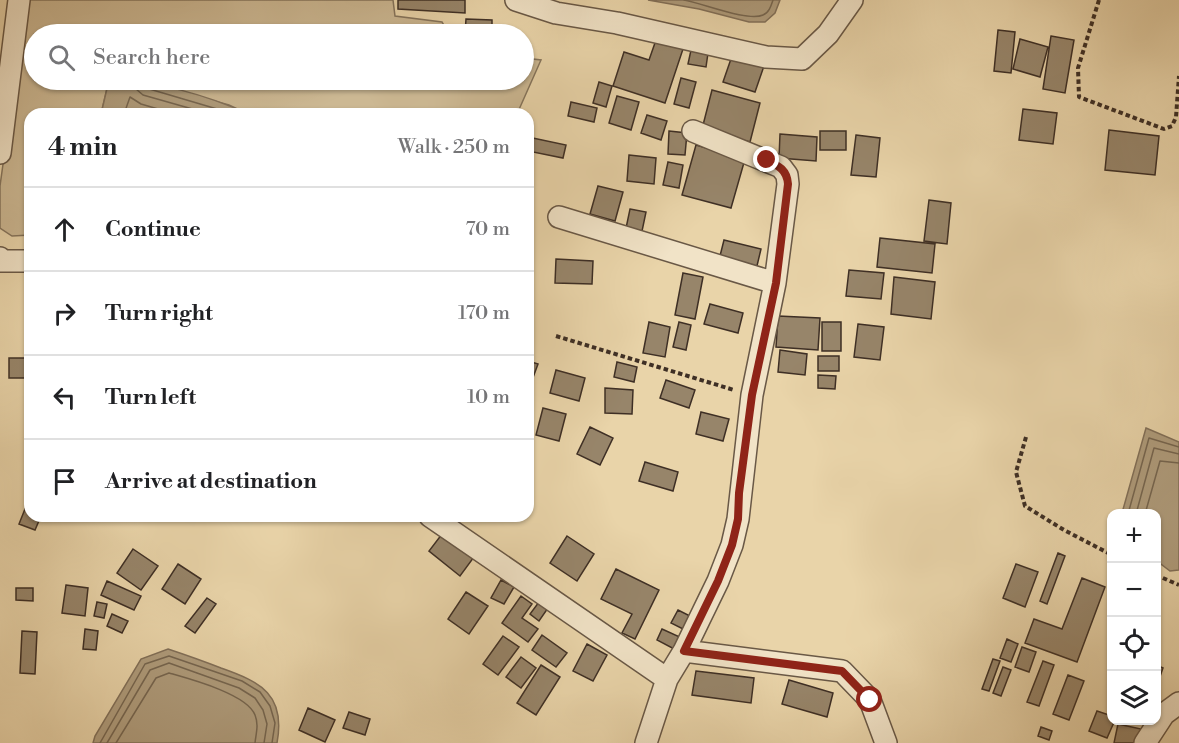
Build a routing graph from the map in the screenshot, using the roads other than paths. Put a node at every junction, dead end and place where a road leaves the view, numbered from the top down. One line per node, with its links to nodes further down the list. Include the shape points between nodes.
1 (19, 0): 5 (street)
2 (516, 0): 3 (street, via 556,13 766,57 802,59 828,34)
3 (852, 0)
4 (693, 131): 9 (street, via 767,160 787,175)
5 (0, 153)
6 (559, 217): 9 (street)
7 (24, 261): 8 (street)
8 (0, 262)
9 (776, 283): 11 (street, via 752,395 732,545)
10 (439, 522): 12 (street)
11 (684, 651): 12 (street); 15 (street, via 842,671 870,700)
12 (667, 679): 14 (street)
13 (1179, 703): 16 (street, via 1164,714)
14 (646, 743)
15 (886, 743)
16 (1145, 743)

